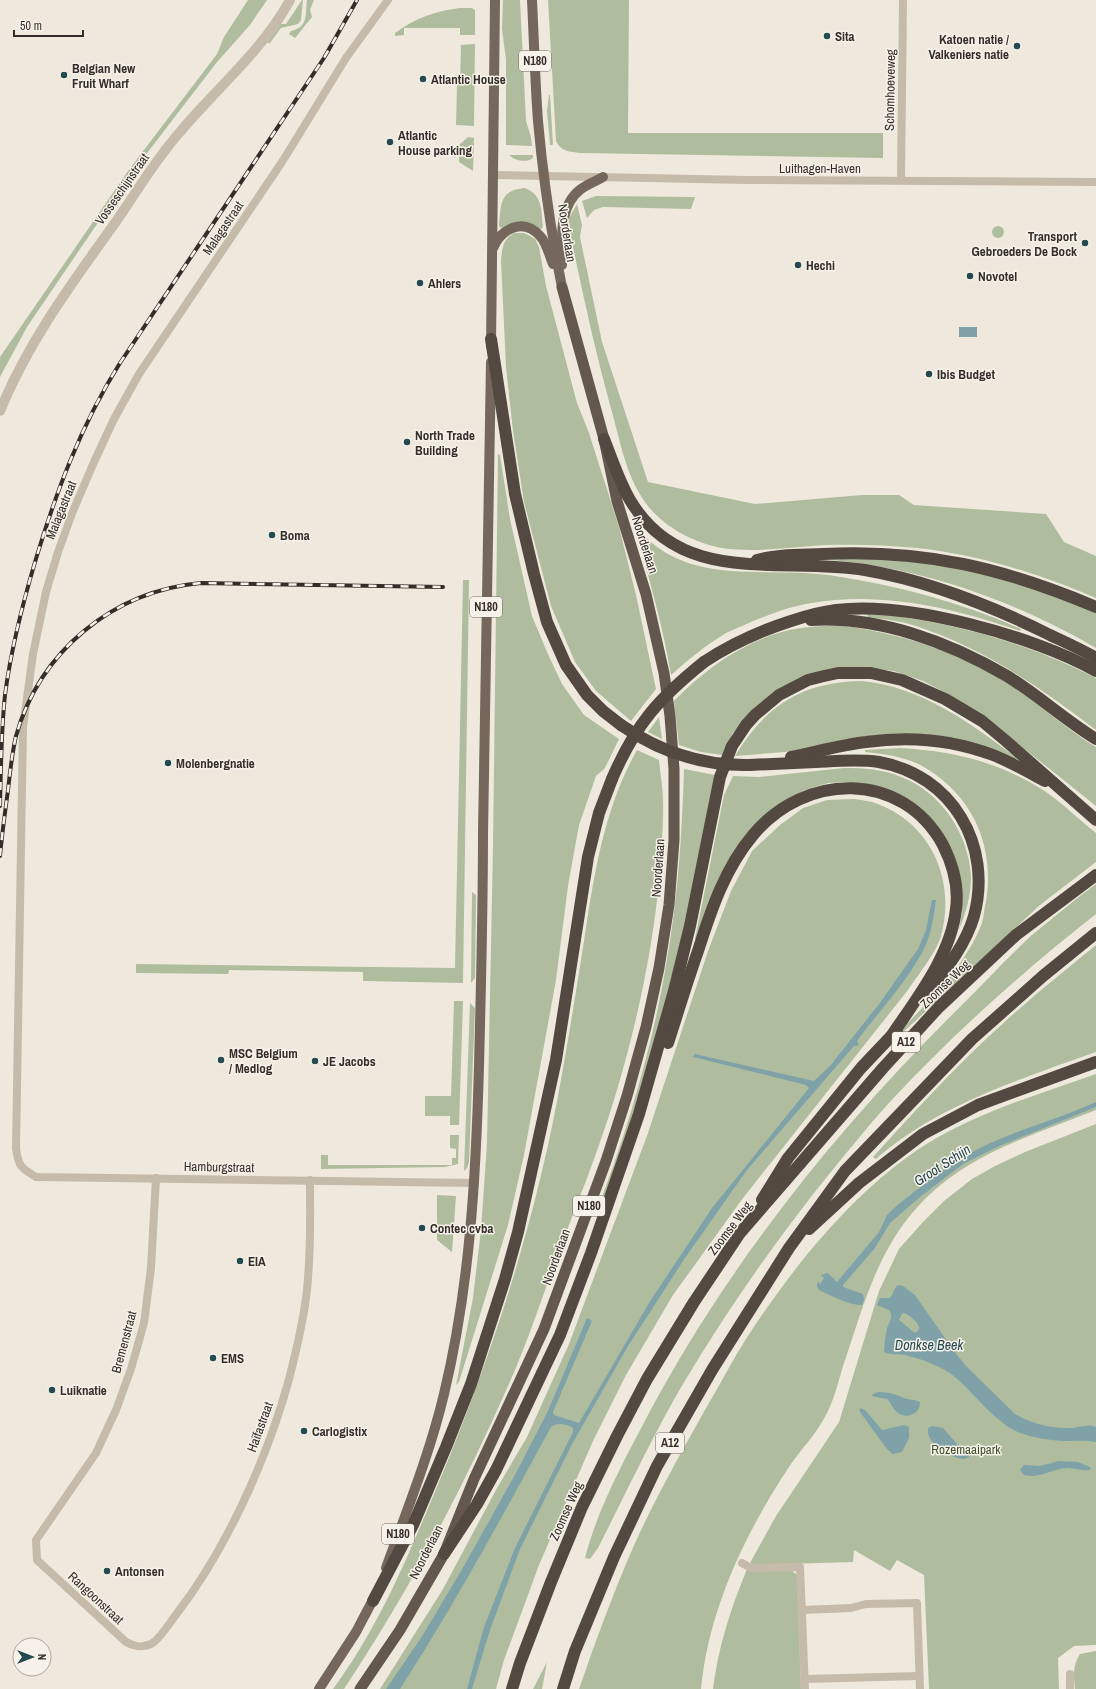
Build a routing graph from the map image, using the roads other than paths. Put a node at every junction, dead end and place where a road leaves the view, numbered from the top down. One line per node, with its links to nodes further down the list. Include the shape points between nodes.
1 (290, 0): 14 (street, Vosseschijnstraat, via 261,42 158,159 53,310 10,386)
2 (388, 0): 29 (street, Malagastraat, via 346,58 282,162 139,374 100,448 62,541 46,592 37,633 22,727)
3 (495, 0): 6 (main road, N180)
4 (532, 0): 7 (main road, Noorderlaan / N180, via 538,121)
5 (903, 0): 9 (street, Schomhoeveweg)
6 (493, 175): 7 (street, Luithagen-Haven); 11 (main road, N180)
7 (544, 177): 8 (street, Luithagen-Haven); 12 (main road, Noorderlaan / N180)
8 (603, 177): 9 (street, Luithagen-Haven); 12 (main road, via 582,189 573,198 563,220)
9 (901, 180): 10 (street, Luithagen-Haven)
10 (1096, 182)
11 (492, 250): 12 (main road, via 500,235 506,230 515,226 528,227 540,236 544,243); 13 (main road, N180)
12 (562, 287): 15 (highway, Noorderlaan / N180)
13 (491, 339): 22 (highway, bridge, via 516,494 534,574 547,622 566,665 587,695 603,711 647,742 684,757 710,763); 33 (main road, N180)
14 (0, 411)
15 (604, 439): 16 (highway, via 623,487 647,523 657,533 681,549 703,558); 36 (highway, Noorderlaan / N180, via 615,495 646,594 670,716 674,769 674,840 669,905 646,1027 606,1161 544,1329 474,1479)
16 (746, 563): 17 (highway, via 773,557 841,553 876,553 941,559 1002,572); 19 (highway, via 844,568 898,577 985,605)
17 (1096, 607)
18 (792, 621): 20 (highway, via 824,611 850,609 881,609 920,614 994,631 1050,650); 21 (highway, via 819,619 858,622 927,638 1007,676); 39 (highway, bridge, via 738,641 704,662 676,685 640,726 622,755 612,778 588,857 556,1060 519,1225 504,1279 471,1384 446,1447 413,1525)
19 (1096, 658)
20 (1096, 671)
21 (1096, 739)
22 (749, 765): 23 (highway, via 866,742 913,739 954,745 993,755); 27 (highway, via 857,760 880,762 918,775 934,786 949,801 966,825 976,851 979,875 972,922 951,962)
23 (1060, 789): 24 (highway); 30 (highway, via 982,721 945,699 902,680 871,673 838,673 808,680 767,704 755,714 738,736 720,778 688,933)
24 (1092, 816)
25 (1096, 875): 34 (highway, Zoomse Weg / A12, via 1016,935 939,1007)
26 (1096, 933): 35 (highway, A12, via 1043,976 967,1045 845,1171)
27 (892, 1035): 30 (highway, via 925,986 951,934 956,915 957,894 951,864 933,830 919,815 901,803 861,789 834,788 809,794 790,802 770,818 754,833 731,867 710,915 656,1079); 34 (highway, via 861,1068 788,1158)
28 (1096, 1062): 35 (highway, via 978,1105 923,1134 859,1183)
29 (18, 1113): 31 (street, Hamburgstraat, via 16,1148 18,1161 23,1170 36,1176)
30 (639, 1114): 36 (highway, via 594,1246 560,1335 496,1470)
31 (156, 1178): 32 (street, Hamburgstraat); 37 (street, Bremenstraat, via 150,1276 144,1323 131,1369 96,1453 36,1540)
32 (310, 1180): 33 (street, Hamburgstraat); 41 (street, Haïfastraat, via 308,1278 305,1299 298,1345 273,1427 237,1516 208,1566 188,1599 163,1632 153,1643)
33 (475, 1183): 39 (main road, N180, via 454,1347 444,1393 423,1468)
34 (740, 1233): 47 (highway, Zoomse Weg / A12, via 647,1379 614,1443 582,1507)
35 (789, 1248): 48 (highway, A12, via 712,1370 657,1466 614,1557 575,1651)
36 (444, 1554): 46 (highway, Noorderlaan / N180, via 400,1630)
37 (37, 1560): 41 (street, Rangoonstraat, via 126,1642)
38 (742, 1563): 40 (street, via 751,1568 800,1567)
39 (373, 1601): 45 (main road, N180)
40 (802, 1610): 43 (street, via 851,1608 866,1604 917,1603); 44 (street)
41 (142, 1647)
42 (1070, 1674): 51 (street)
43 (919, 1676): 44 (street); 50 (street)
44 (804, 1680): 49 (street)
45 (319, 1689)
46 (360, 1689)
47 (512, 1689)
48 (563, 1689)
49 (805, 1689)
50 (920, 1689)
51 (1070, 1689)

